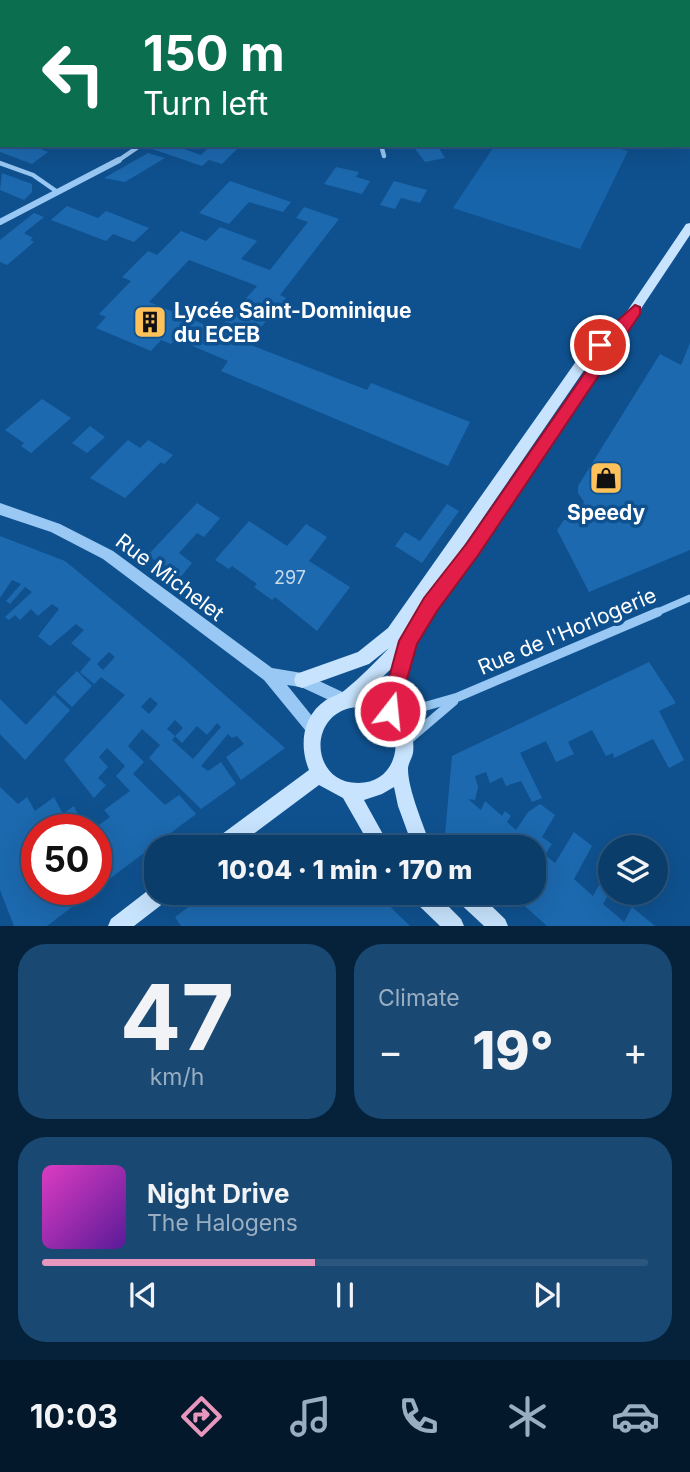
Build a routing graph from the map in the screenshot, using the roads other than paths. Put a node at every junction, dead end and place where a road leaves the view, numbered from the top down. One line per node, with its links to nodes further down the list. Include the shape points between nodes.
1 (138, 147): 5 (street)
2 (382, 147): 3 (street)
3 (384, 156)
4 (0, 163): 5 (lane, via 33,175)
5 (56, 191): 6 (street)
6 (0, 222)
7 (690, 227): 8 (main road)
8 (635, 310): 11 (main road); 13 (main road, via 582,363 394,634 363,658)
9 (0, 509): 12 (street, Rue Michelet, via 55,528 108,555)
10 (690, 598): 14 (street, Rue de l'Horlogerie)
11 (408, 641): 15 (main road); 16 (main road)
12 (269, 676): 13 (street); 17 (street, Rue Michelet)
13 (302, 680): 15 (street)
14 (458, 697): 16 (street, Rue de l'Horlogerie); 18 (street, Rue de l'Horlogerie)
15 (346, 699): 16 (main road, via 371,699); 17 (main road, via 323,714)
16 (391, 713): 18 (main road)
17 (315, 731): 20 (main road, via 314,756)
18 (404, 743): 19 (main road)
19 (399, 767): 21 (main road, via 375,790); 24 (main road)
20 (321, 772): 21 (main road); 22 (main road)
21 (350, 793): 23 (main road)
22 (237, 835)
23 (374, 835)
24 (418, 835)
25 (145, 905): 28 (main road)
26 (432, 905): 29 (main road)
27 (476, 905): 30 (main road)
28 (118, 926)
29 (454, 926)
30 (498, 926)

